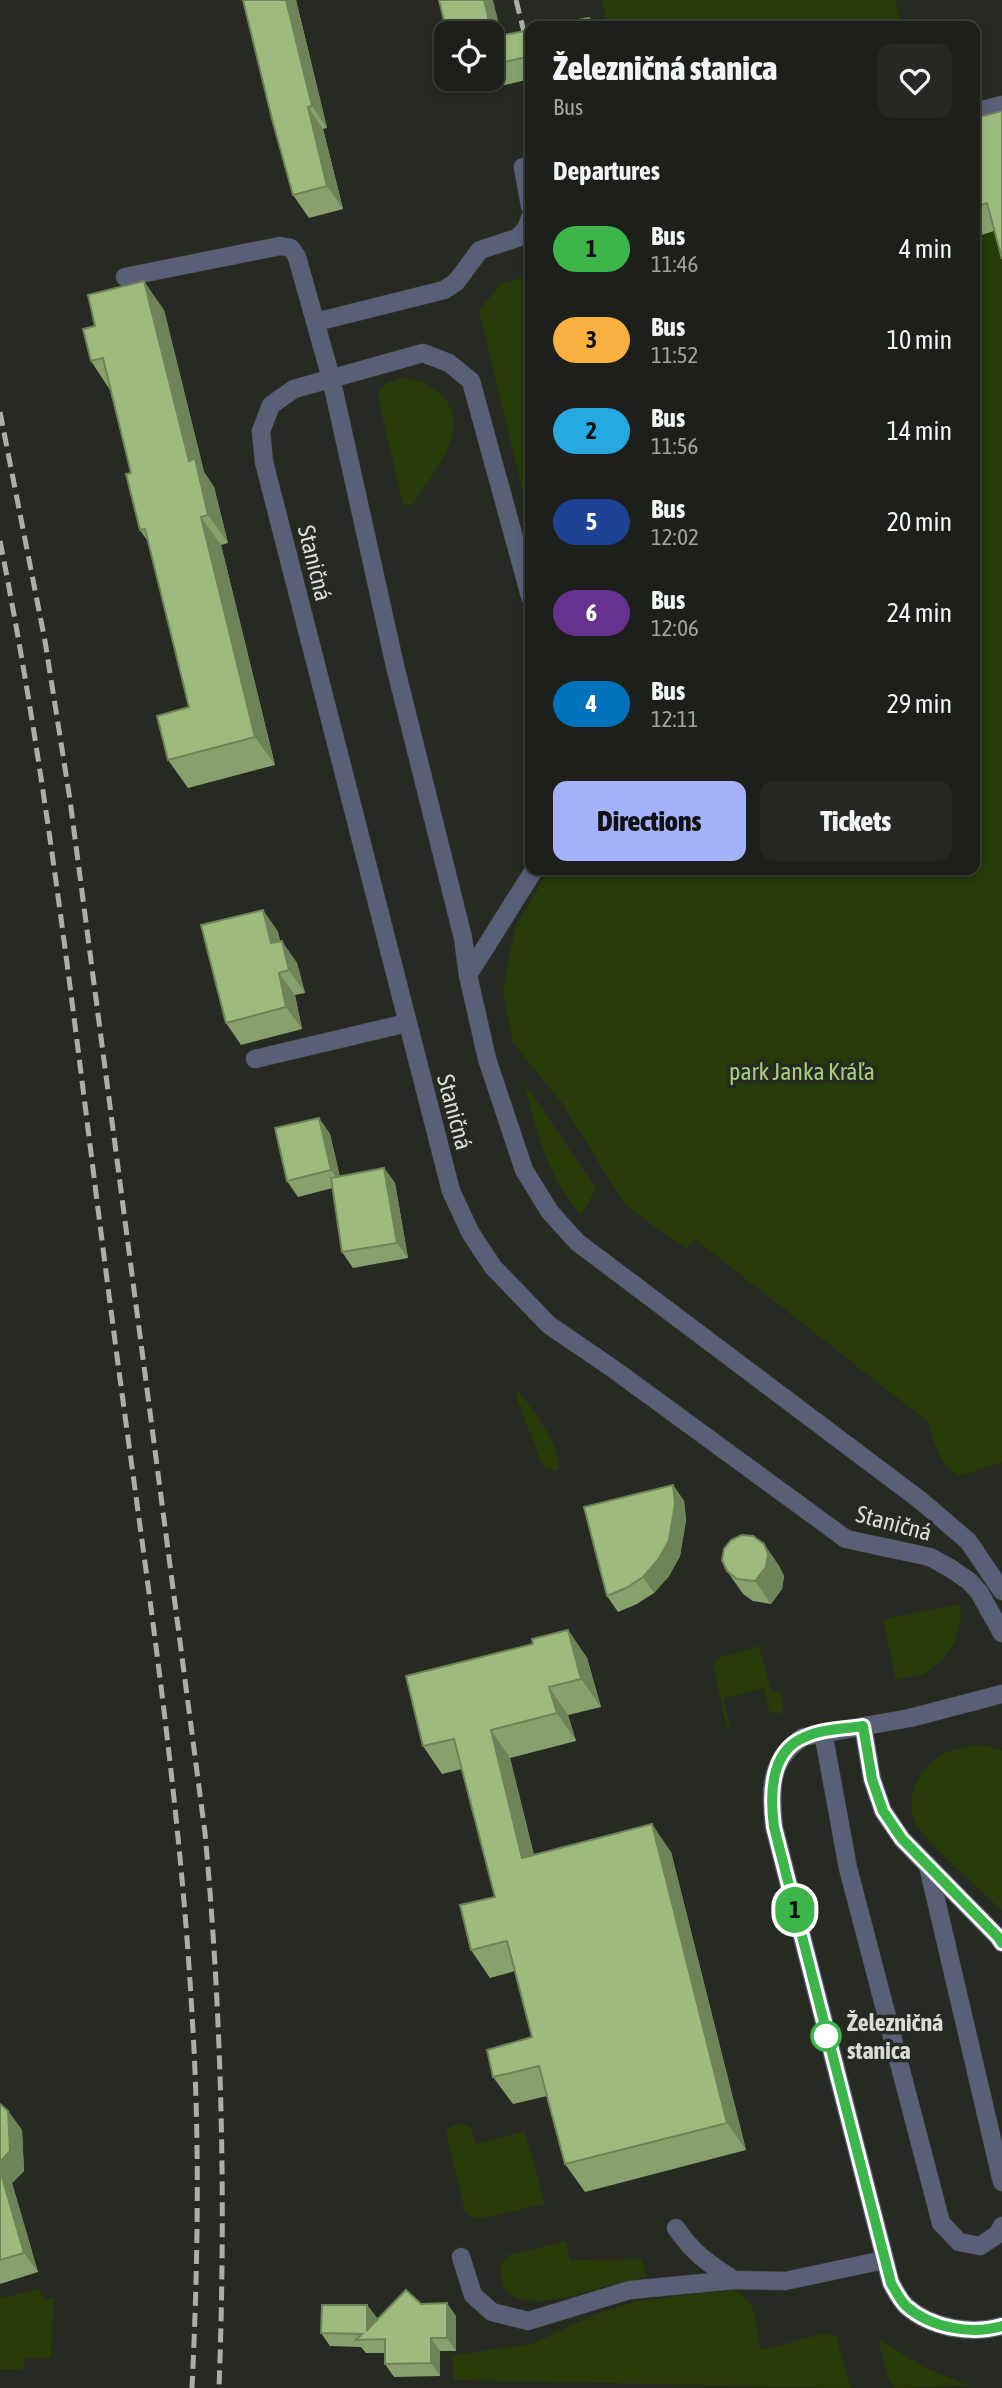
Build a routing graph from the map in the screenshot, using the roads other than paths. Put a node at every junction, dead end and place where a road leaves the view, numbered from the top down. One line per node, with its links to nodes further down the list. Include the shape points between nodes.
1 (1002, 105): 2 (street)
2 (980, 111)
3 (523, 167): 4 (street)
4 (525, 178)
5 (525, 230): 7 (street, via 517,238 480,250 456,282 444,290)
6 (125, 277): 7 (street, via 279,246 291,248)
7 (316, 322): 8 (street)
8 (331, 378): 9 (street, Staničná, via 423,353 449,363 471,382); 11 (street, Staničná); 12 (street, Staničná, via 294,389 271,405 261,431 264,462)
9 (525, 578)
10 (531, 875): 11 (street)
11 (468, 975): 14 (street, Staničná, via 490,1069 524,1170 550,1212 577,1242 920,1500 968,1541)
12 (407, 1023): 13 (street); 15 (street, Staničná, via 450,1191 476,1241 526,1302 549,1325 846,1539 930,1557 970,1581)
13 (255, 1059)
14 (1002, 1591)
15 (1002, 1633)
16 (1002, 1694): 17 (street)
17 (863, 1726): 18 (street); 19 (street, via 883,1811)
18 (823, 1732): 22 (street, via 848,1868 941,2223 960,2242 980,2246); 25 (street, via 803,1737 781,1758 774,1775 773,1817)
19 (928, 1866): 20 (street); 21 (street)
20 (1002, 1943)
21 (1002, 2182)
22 (1002, 2226)
23 (676, 2228): 26 (street, via 700,2258)
24 (461, 2257): 26 (street, via 473,2295 492,2312 528,2321 630,2290)
25 (884, 2259): 26 (street, via 785,2281); 27 (street, via 891,2283 905,2305 926,2319 957,2329)
26 (734, 2280)
27 (1002, 2326)

